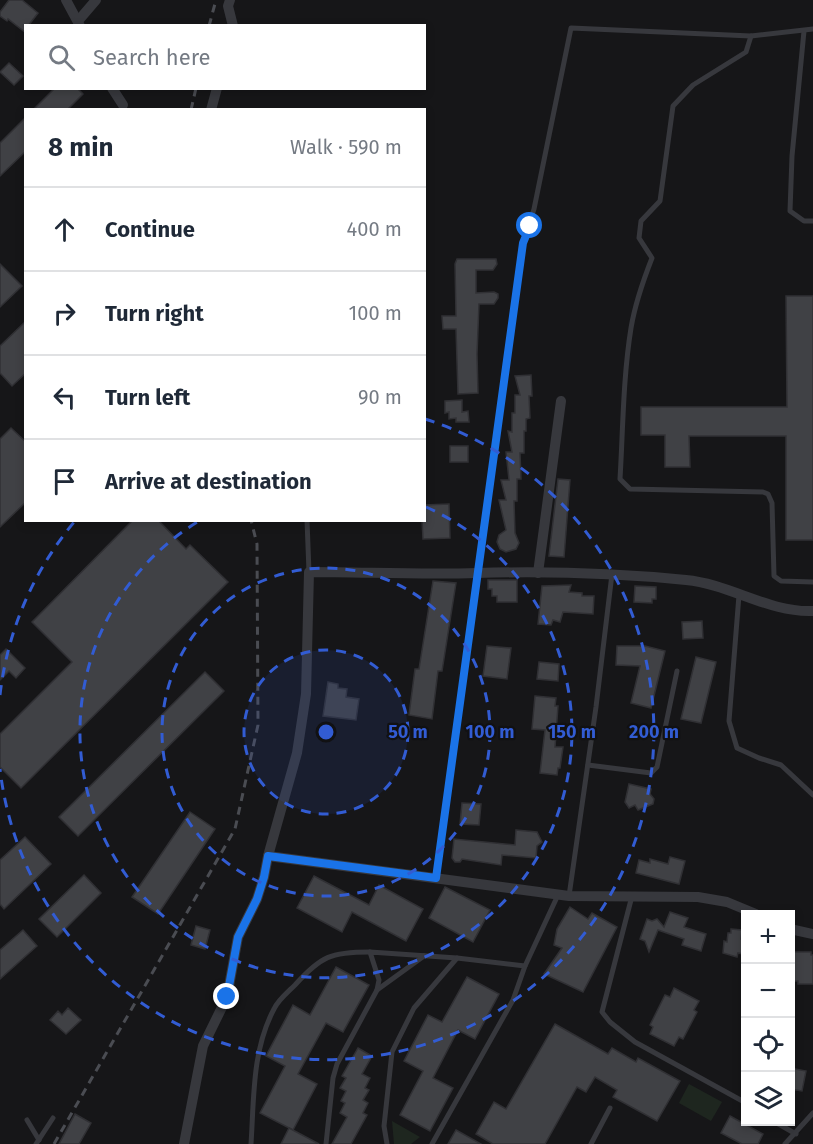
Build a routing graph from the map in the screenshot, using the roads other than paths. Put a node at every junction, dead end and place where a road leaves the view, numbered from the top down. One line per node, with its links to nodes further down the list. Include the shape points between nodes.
1 (66, 0): 4 (street)
2 (96, 0): 4 (street)
3 (230, 0): 5 (street)
4 (79, 23)
5 (232, 24)
6 (813, 29): 7 (lane)
7 (804, 31): 8 (lane); 13 (lane, via 790,211 804,221)
8 (751, 36): 17 (lane, via 571,28 534,208 523,243); 20 (lane, via 746,52 693,85 673,106 660,201 641,221 639,238 652,258 631,329 620,479 630,489 768,494 772,503 774,576 781,581)
9 (113, 90): 11 (street)
10 (216, 90): 12 (street)
11 (123, 105)
12 (212, 108)
13 (813, 220)
14 (561, 401): 18 (street)
15 (307, 522): 16 (lane)
16 (309, 572): 17 (street); 26 (street, via 306,694 297,753)
17 (478, 573): 18 (street); 27 (lane)
18 (538, 573): 19 (street)
19 (612, 574): 21 (street, via 716,584); 24 (lane)
20 (813, 582)
21 (739, 593): 22 (street, via 764,603); 25 (lane, via 729,721 737,748 781,765)
22 (813, 611)
23 (676, 670): 24 (lane, via 657,768 651,773)
24 (588, 765): 28 (lane)
25 (813, 795)
26 (268, 856): 27 (street); 46 (street, via 257,899 238,937 227,997 203,1046)
27 (436, 878): 28 (street)
28 (563, 896): 29 (street); 36 (lane)
29 (632, 896): 30 (street, via 698,897); 38 (lane, via 602,1012 634,1042)
30 (745, 910)
31 (795, 930): 32 (street)
32 (813, 934)
33 (370, 952): 34 (lane); 37 (lane, via 379,980); 47 (lane, via 345,952 323,958 274,1008 261,1040)
34 (425, 956): 35 (lane); 37 (lane)
35 (457, 958): 36 (lane); 49 (lane, via 414,1008 392,1052 384,1126)
36 (525, 966): 50 (lane, via 513,1000)
37 (377, 990): 48 (lane, via 337,1064)
38 (741, 1100)
39 (610, 1108): 51 (lane)
40 (813, 1113): 44 (lane)
41 (53, 1118): 45 (lane)
42 (27, 1120): 45 (lane)
43 (783, 1126): 44 (lane)
44 (796, 1134): 52 (lane)
45 (38, 1142)
46 (184, 1144)
47 (251, 1144)
48 (326, 1144)
49 (387, 1144)
50 (432, 1144)
51 (591, 1144)
52 (785, 1144)

